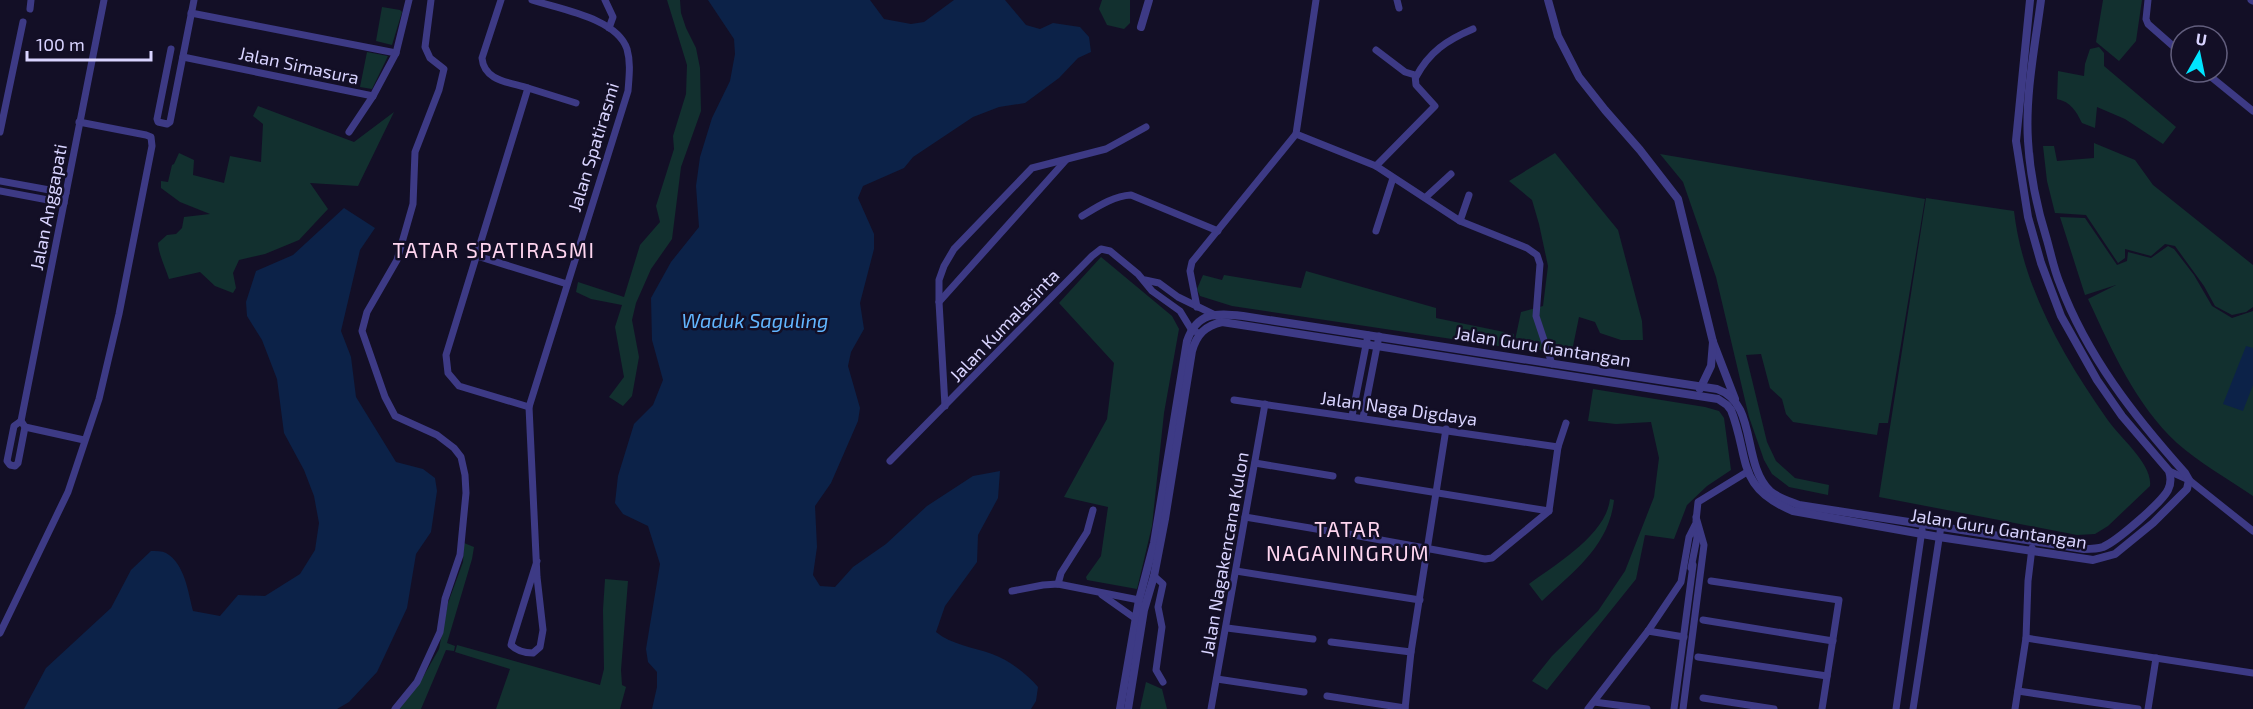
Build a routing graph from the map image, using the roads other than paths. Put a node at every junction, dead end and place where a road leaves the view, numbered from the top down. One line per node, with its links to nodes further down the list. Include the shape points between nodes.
1 (31, 0): 15 (street)
2 (104, 0): 33 (street, Jalan Anggapati)
3 (194, 0): 16 (street)
4 (410, 0): 24 (street)
5 (431, 0): 135 (street, via 424,48 444,69 440,90 415,152 412,204 397,260 367,312 362,331 395,416 438,435 454,448 465,468 466,493 460,555 445,599 440,632 417,682)
6 (501, 0): 28 (street, via 482,58 483,67 490,76)
7 (532, 0): 19 (street, Jalan Spatirasmi, via 600,21)
8 (605, 0): 19 (street, via 613,17)
9 (1149, 0): 18 (street)
10 (1316, 0): 37 (street)
11 (1548, 0): 62 (street, via 1558,36 1579,77 1678,199)
12 (2030, 0): 82 (street, via 2016,141 2028,217 2061,316 2122,416)
13 (2041, 0): 86 (street, via 2028,140 2040,217 2059,282 2106,375 2186,473)
14 (2148, 0): 21 (street, via 2148,24)
15 (30, 9)
16 (191, 13): 24 (street); 25 (street)
17 (23, 22): 31 (street)
18 (1141, 27)
19 (609, 28): 54 (street, Jalan Spatirasmi, via 627,48 628,91)
20 (1473, 29): 26 (street, via 1435,50)
21 (2169, 42)
22 (171, 49): 25 (street, via 158,122 170,122)
23 (1376, 50): 26 (street)
24 (396, 53): 29 (street)
25 (183, 57): 29 (street, Jalan Simasura)
26 (1416, 77): 39 (street, via 1416,84 1434,107)
27 (2220, 84): 32 (street)
28 (528, 88): 30 (street); 52 (street)
29 (373, 96): 36 (street)
30 (576, 103)
31 (3, 104): 35 (street)
32 (2253, 111)
33 (79, 122): 44 (street, Jalan Anggapati); 77 (street, via 146,135 152,141 114,335 99,399)
34 (1146, 127): 38 (street, via 1106,149)
35 (0, 132)
36 (349, 132)
37 (1296, 134): 39 (street); 50 (street)
38 (1066, 159): 55 (street); 55 (street, via 1032,168 954,249 939,280)
39 (1376, 166): 41 (street)
40 (1451, 174): 46 (street)
41 (1393, 178): 46 (street); 51 (street)
42 (0, 181): 44 (street)
43 (0, 191): 47 (street)
44 (66, 193): 47 (street, Jalan Anggapati)
45 (1469, 195): 49 (street)
46 (1426, 197): 49 (street)
47 (64, 203): 75 (street, Jalan Anggapati)
48 (1082, 216): 50 (street, via 1111,200 1131,195)
49 (1460, 221): 65 (street, via 1538,256 1536,316)
50 (1218, 231): 56 (street, via 1190,268)
51 (1376, 231)
52 (477, 256): 54 (street); 71 (street, via 446,355 448,373 459,386)
53 (1145, 280): 56 (street, via 1160,283); 59 (street, via 1152,291 1180,311); 70 (street, Jalan Kumalasinta, via 1110,250 1101,249)
54 (567, 284): 71 (street, Jalan Spatirasmi)
55 (939, 302): 70 (street)
56 (1197, 307): 57 (street)
57 (1215, 314): 58 (street); 59 (street, via 1201,319); 60 (street, Jalan Guru Gantangan)
58 (1222, 322): 59 (street); 63 (street, Jalan Guru Gantangan)
59 (1195, 331): 105 (street); 111 (street, via 1180,381 1154,543)
60 (1368, 335): 61 (street, Jalan Guru Gantangan); 63 (street)
61 (1379, 336): 64 (street); 65 (street, Jalan Guru Gantangan)
62 (1713, 342): 66 (street, via 1711,366); 68 (street)
63 (1365, 344): 64 (street, Jalan Guru Gantangan); 72 (street)
64 (1378, 346): 66 (street, Jalan Guru Gantangan); 73 (street)
65 (1552, 364): 66 (street, Jalan Guru Gantangan)
66 (1700, 391): 68 (street, Jalan Guru Gantangan, via 1724,391); 83 (street, Jalan Guru Gantangan, via 1731,410)
67 (1234, 400): 69 (street, Jalan Naga Digdaya)
68 (1737, 402): 81 (street, Jalan Guru Gantangan)
69 (1265, 404): 72 (street, Jalan Naga Digdaya); 80 (street, Jalan Nagakencana Kulon)
70 (945, 406): 79 (street, Jalan Kumalasinta)
71 (530, 407): 102 (street, Jalan Spatirasmi)
72 (1352, 416): 73 (street, Jalan Naga Digdaya)
73 (1363, 418): 76 (street, Jalan Naga Digdaya)
74 (1566, 423): 78 (street)
75 (23, 424): 75 (street, via 18,463 10,465 14,426); 77 (street)
76 (1446, 429): 78 (street, Jalan Naga Digdaya); 87 (street)
77 (84, 440): 117 (street, via 68,492)
78 (1558, 447): 89 (street)
79 (890, 461)
80 (1255, 463): 84 (street); 90 (street, Jalan Nagakencana Kulon)
81 (1755, 467): 83 (street); 92 (street, Jalan Guru Gantangan, via 1771,492 1799,505)
82 (2169, 471): 86 (street); 100 (street, Jalan Guru Gantangan, via 2169,486 2162,498 2102,548)
83 (1747, 472): 91 (street, via 1698,502); 98 (street, Jalan Guru Gantangan, via 1764,496 1792,511)
84 (1333, 476)
85 (1358, 480): 87 (street)
86 (2188, 485): 96 (street); 100 (street, Jalan Guru Gantangan, via 2154,523 2115,554 2093,560)
87 (1436, 493): 89 (street); 101 (street)
88 (1093, 510): 108 (street, via 1087,532)
89 (1549, 511): 101 (street, via 1492,558)
90 (1245, 517): 95 (street); 104 (street, Jalan Nagakencana Kulon)
91 (1696, 517): 93 (street); 143 (street, via 1704,545)
92 (1923, 523): 94 (street, Jalan Guru Gantangan); 98 (street)
93 (1695, 525): 103 (street); 107 (street)
94 (1941, 526): 99 (street); 100 (street, Jalan Guru Gantangan)
95 (1328, 531)
96 (2253, 531)
97 (1348, 534): 101 (street)
98 (1922, 534): 99 (street, Jalan Guru Gantangan); 146 (street)
99 (1939, 537): 100 (street, Jalan Guru Gantangan); 147 (street)
100 (2033, 547): 119 (street)
101 (1428, 548): 112 (street)
102 (537, 561): 102 (street, Jalan Spatirasmi, via 543,630 540,648 526,653 511,645)
103 (1693, 565): 107 (street); 118 (street)
104 (1236, 571): 112 (street); 115 (street, Jalan Nagakencana Kulon)
105 (1154, 576): 129 (street, via 1163,584 1158,607 1162,627 1156,670); 137 (street, via 1144,610)
106 (1711, 581): 121 (street, via 1839,600)
107 (1681, 582): 116 (street)
108 (1058, 584): 109 (street); 110 (street)
109 (1012, 591)
110 (1100, 593): 111 (street); 113 (street)
111 (1139, 600): 113 (street)
112 (1420, 600): 123 (street)
113 (1136, 619): 136 (street)
114 (1703, 620): 121 (street)
115 (1227, 628): 120 (street); 128 (street, Jalan Nagakencana Kulon)
116 (1648, 631): 118 (street); 134 (street)
117 (0, 633)
118 (1684, 637): 142 (street)
119 (2026, 638): 125 (street); 130 (street)
120 (1313, 639)
121 (1833, 641): 127 (street)
122 (1331, 642): 123 (street)
123 (1412, 652): 139 (street)
124 (1698, 657): 127 (street)
125 (2156, 658): 126 (street); 150 (street)
126 (2253, 673)
127 (1827, 676): 145 (street)
128 (1217, 679): 131 (street); 138 (street, Jalan Nagakencana Kulon)
129 (1163, 682)
130 (2018, 690): 148 (street); 149 (street)
131 (1304, 693)
132 (1328, 696): 139 (street)
133 (1703, 698): 144 (street)
134 (1594, 702): 140 (street); 141 (street)
135 (395, 709)
136 (1120, 709)
137 (1128, 709)
138 (1211, 709)
139 (1405, 709)
140 (1588, 709)
141 (1647, 709)
142 (1674, 709)
143 (1683, 709)
144 (1774, 709)
145 (1822, 709)
146 (1896, 709)
147 (1913, 709)
148 (2015, 709)
149 (2138, 709)
150 (2148, 709)

